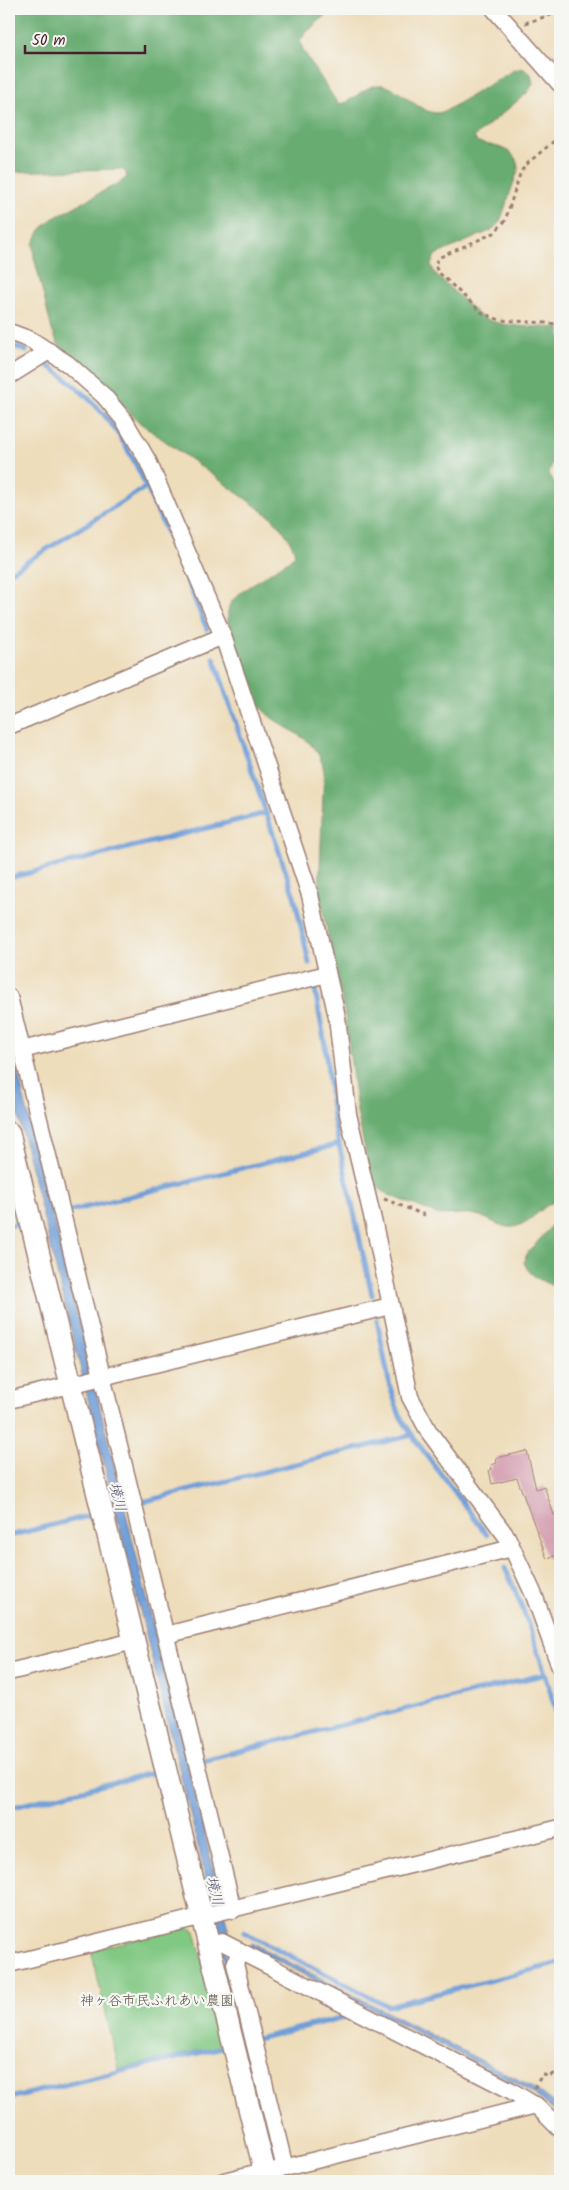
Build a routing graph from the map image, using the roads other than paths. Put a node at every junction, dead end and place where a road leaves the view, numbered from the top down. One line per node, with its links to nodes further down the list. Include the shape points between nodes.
1 (494, 9): 2 (street)
2 (560, 84)
3 (9, 332): 4 (street)
4 (49, 351): 5 (street); 6 (street, via 93,385 133,433 184,540)
5 (9, 376)
6 (224, 636): 7 (street); 8 (street, via 310,895)
7 (9, 726)
8 (327, 974): 10 (street); 12 (street, via 340,1036 348,1114)
9 (9, 997): 10 (street)
10 (22, 1050): 13 (street)
11 (9, 1133): 14 (street)
12 (390, 1306): 13 (street); 16 (street, via 406,1384 415,1409 500,1526)
13 (100, 1377): 14 (street); 17 (street)
14 (75, 1383): 15 (street); 18 (street)
15 (9, 1400)
16 (512, 1548): 17 (street); 19 (street, via 534,1595)
17 (166, 1635): 22 (street)
18 (134, 1641): 20 (street); 23 (street)
19 (560, 1667)
20 (9, 1672)
21 (560, 1828): 22 (street)
22 (231, 1910): 23 (street)
23 (206, 1916): 24 (street); 26 (street)
24 (208, 1946): 25 (street, via 222,1942); 30 (street)
25 (240, 1951): 27 (street); 29 (street, via 235,1964)
26 (9, 1964)
27 (534, 2100): 28 (street); 29 (street)
28 (560, 2128)
29 (285, 2168): 30 (street)
30 (265, 2175): 31 (street)
31 (224, 2181)

